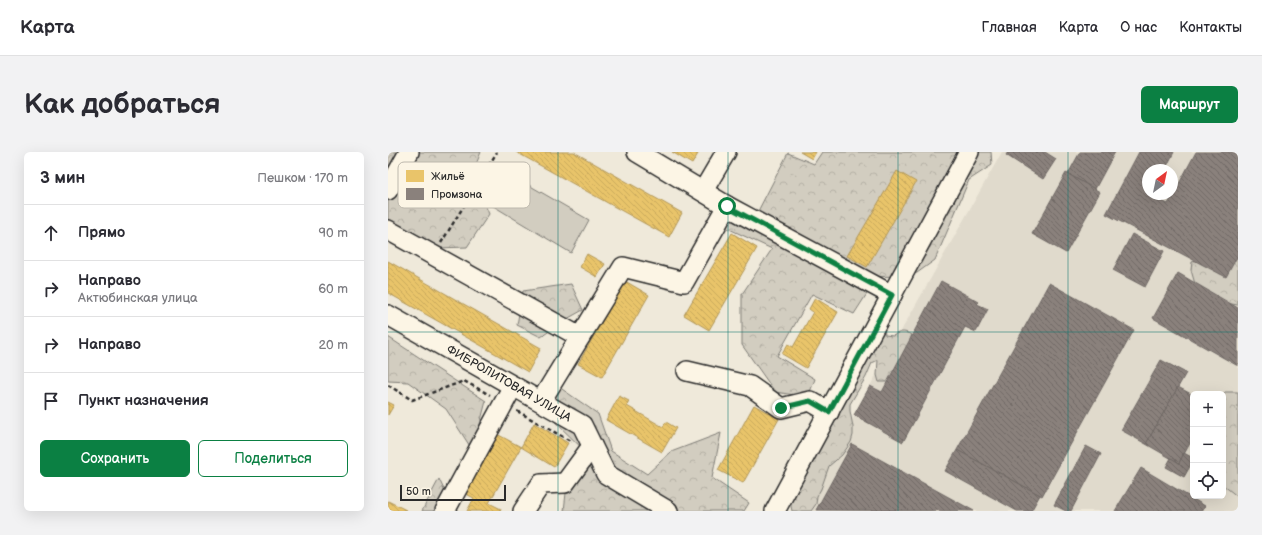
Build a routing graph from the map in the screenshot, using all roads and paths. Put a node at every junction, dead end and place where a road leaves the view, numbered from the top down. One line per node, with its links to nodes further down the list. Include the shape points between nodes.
1 (409, 152): 6 (street)
2 (497, 152): 7 (path)
3 (637, 152): 10 (street)
4 (726, 152): 10 (street)
5 (969, 152): 15 (street)
6 (403, 162)
7 (491, 162)
8 (398, 172): 9 (street)
9 (388, 190)
10 (703, 191): 11 (street)
11 (727, 206): 15 (street); 17 (street, via 684,282 623,267)
12 (463, 208): 14 (path)
13 (388, 230): 14 (street)
14 (434, 255): 17 (street)
15 (892, 295): 21 (street)
16 (388, 314): 19 (street, ФИБРОЛИТОВАЯ УЛИЦА)
17 (580, 337): 20 (street)
18 (687, 371): 21 (street, via 750,386 781,408 810,401)
19 (513, 386): 20 (street, ФИБРОЛИТОВАЯ УЛИЦА); 23 (street)
20 (541, 401): 22 (street, ФИБРОЛИТОВАЯ УЛИЦА, via 582,425)
21 (829, 412): 26 (street)
22 (592, 446): 24 (street, via 565,484 541,484); 25 (street, ФИБРОЛИТОВАЯ УЛИЦА, via 606,474)
23 (445, 511)
24 (523, 511)
25 (668, 511)
26 (775, 511)

